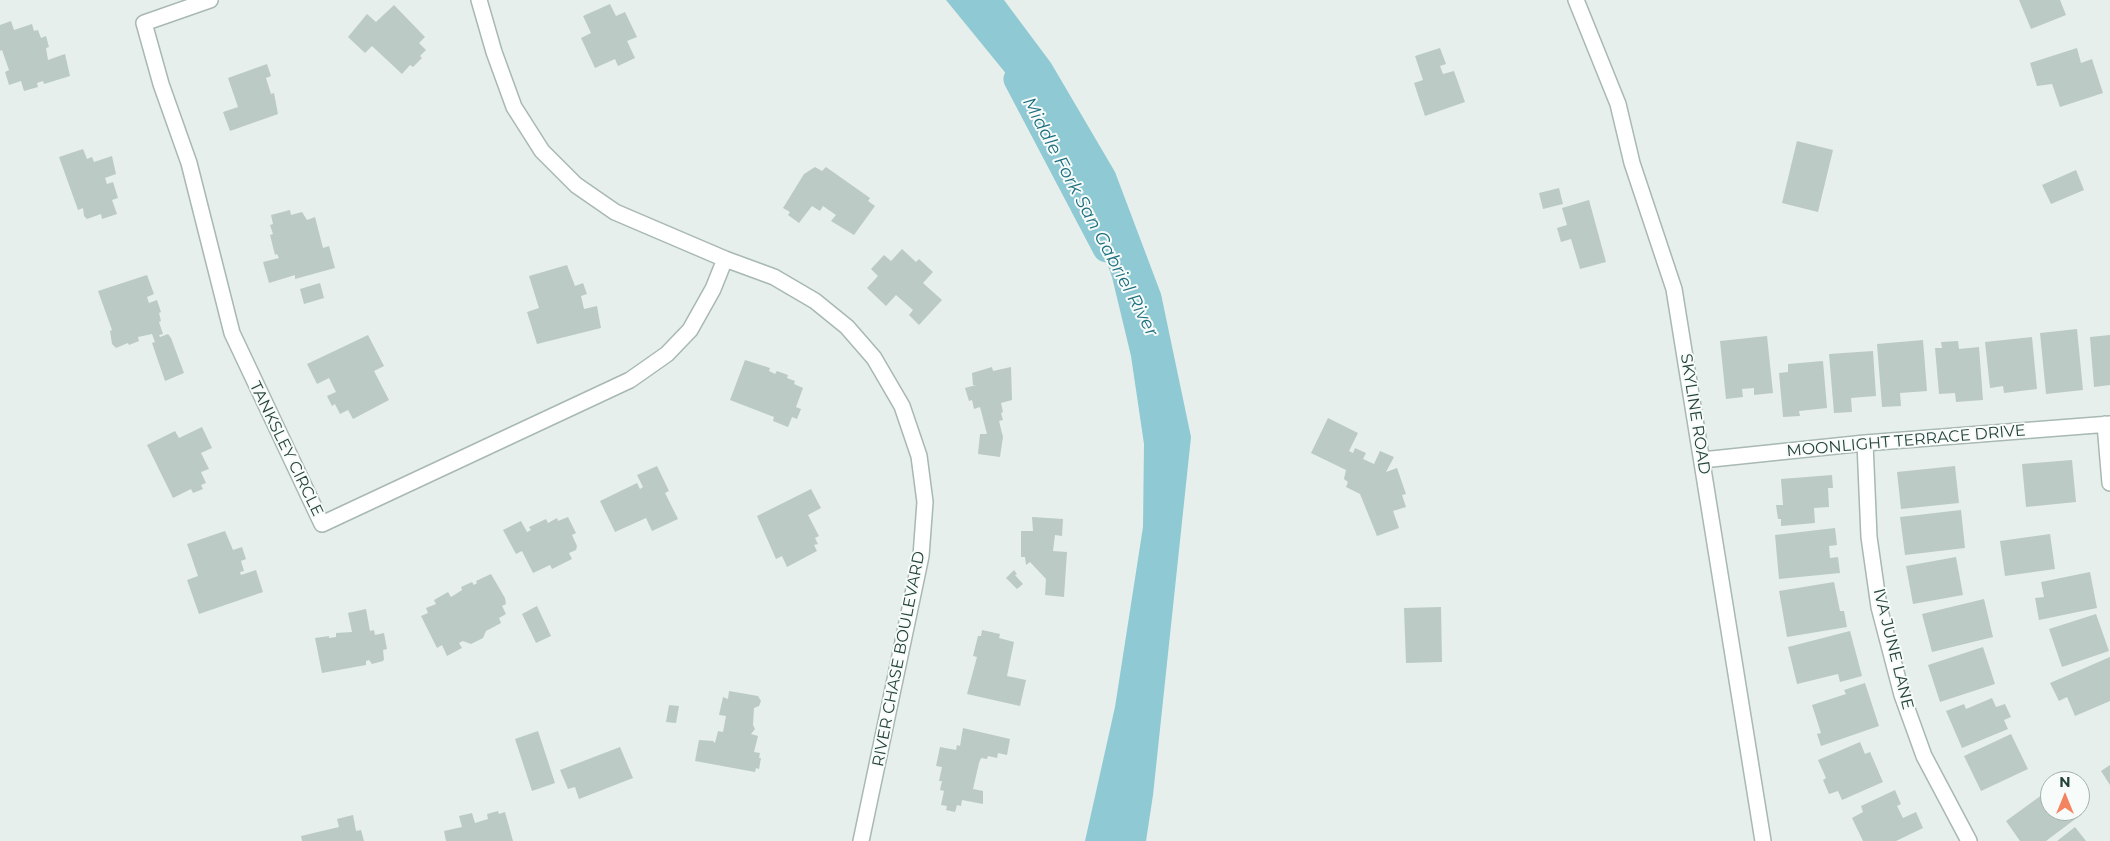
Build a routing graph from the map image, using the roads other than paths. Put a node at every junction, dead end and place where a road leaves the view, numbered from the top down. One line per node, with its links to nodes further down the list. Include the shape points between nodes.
1 (210, 0): 4 (street, TANKSLEY CIRCLE, via 144,23 187,157 232,333 322,524 630,380 667,354 690,330 713,289)
2 (479, 0): 4 (street, RIVER CHASE BOULEVARD, via 514,107 542,152 576,185 615,212)
3 (1576, 0): 7 (street, SKYLINE ROAD, via 1618,104 1632,163 1674,289)
4 (725, 259): 9 (street, RIVER CHASE BOULEVARD, via 774,277 815,301 847,326 874,358 902,406 919,456 925,502 921,556)
5 (2107, 424): 6 (street, MOONLIGHT TERRACE DRIVE); 8 (street)
6 (1865, 443): 7 (street, MOONLIGHT TERRACE DRIVE); 11 (street, IVA JUNE LANE, via 1869,537 1879,607 1902,695 1924,756)
7 (1702, 460): 10 (street, SKYLINE ROAD)
8 (2110, 483)
9 (861, 841)
10 (1763, 841)
11 (1969, 841)

